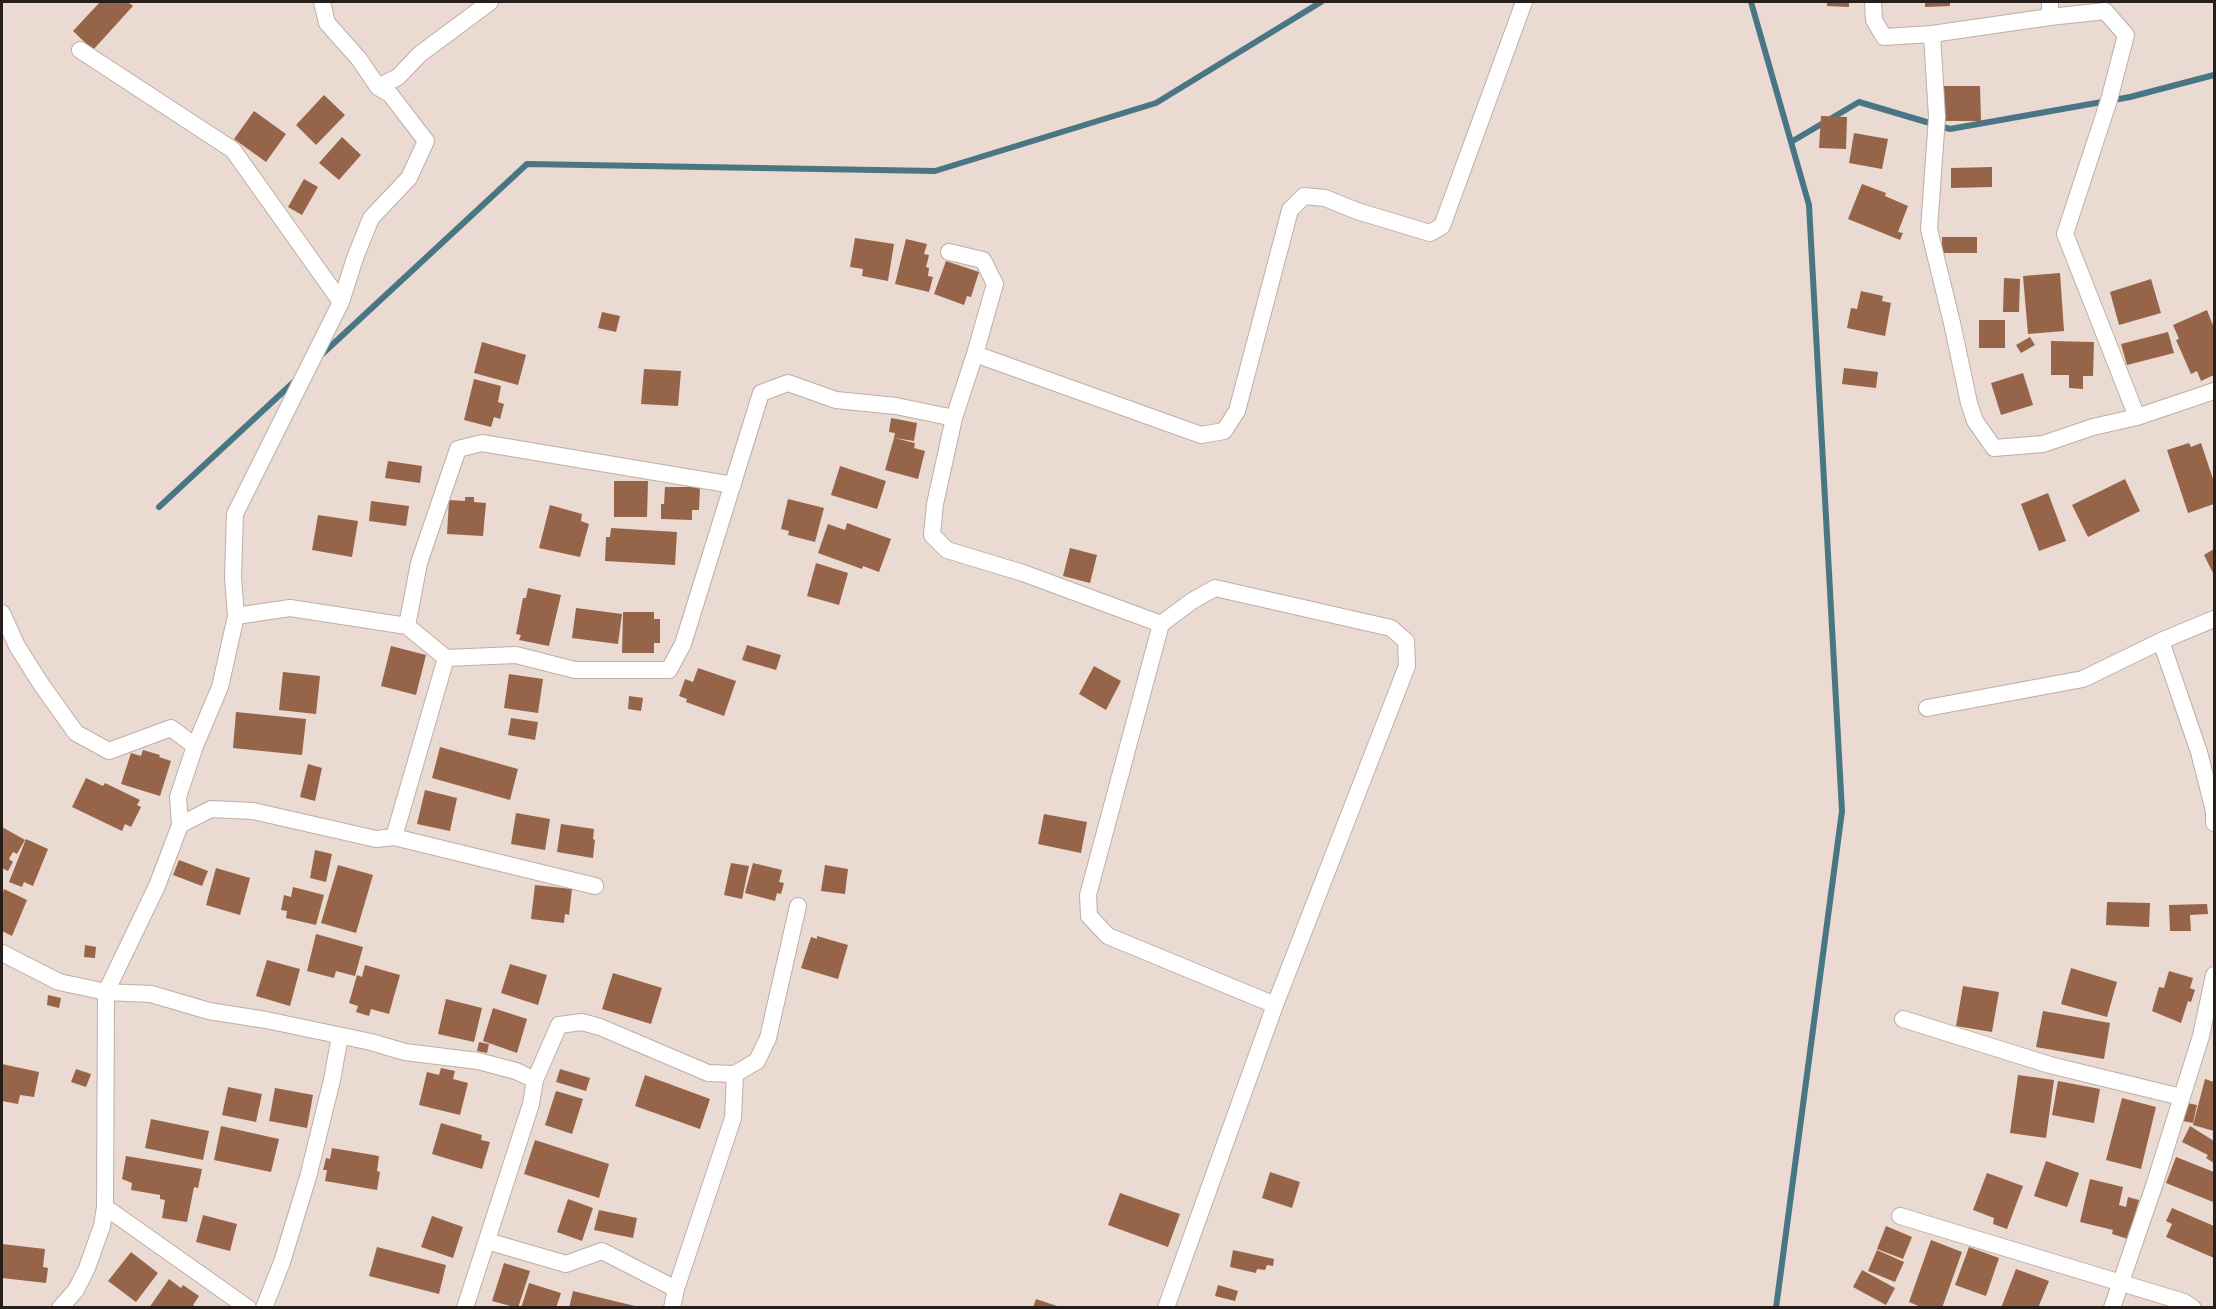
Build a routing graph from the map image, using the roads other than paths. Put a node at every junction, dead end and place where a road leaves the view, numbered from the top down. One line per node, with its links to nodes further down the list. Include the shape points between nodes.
1 (322, 2): 8 (street, via 327,23)
2 (490, 2): 8 (street, via 420,54 398,76)
3 (1524, 2): 11 (street, via 1442,226 1430,232 1324,198 1304,196 1290,210 1237,411 1224,431 1201,435)
4 (1874, 2): 6 (street, via 1874,20 1884,37)
5 (2050, 9): 6 (street); 13 (street, via 2104,10 2126,35 2065,234)
6 (1932, 34): 13 (street, via 1937,117 1929,229 1975,421 1994,448 2043,444)
7 (80, 50): 10 (street, via 233,150)
8 (378, 87): 10 (street, via 390,94 426,141 409,178 371,218)
9 (949, 252): 11 (street, via 983,260 995,284)
10 (341, 302): 17 (street, via 235,513)
11 (975, 354): 14 (street)
12 (2214, 390): 13 (street)
13 (2137, 417)
14 (954, 418): 15 (street, via 896,406 836,400 788,383 761,393); 19 (street, via 932,535 947,550 1023,573)
15 (733, 485): 20 (street, via 482,442 458,448 419,563); 22 (street, via 683,644 669,670 575,670 516,655)
16 (2, 613): 24 (street, via 17,646 76,733 110,751 171,728)
17 (236, 616): 20 (street, via 290,608); 24 (street, via 220,687)
18 (2214, 619): 21 (street)
19 (1161, 624): 33 (street, via 1088,895 1089,916 1108,936); 33 (street, via 1215,588 1391,628 1406,641 1407,666)
20 (407, 626): 22 (street)
21 (2160, 641): 23 (street, via 2082,679); 25 (street, via 2199,752)
22 (446, 658): 27 (street)
23 (1926, 708)
24 (195, 746): 26 (street, via 178,797)
25 (2214, 823)
26 (180, 825): 27 (street, via 211,809 253,811 376,839); 32 (street, via 157,886)
27 (394, 837): 28 (street)
28 (595, 886)
29 (798, 906): 37 (street, via 768,1038 757,1061)
30 (2, 953): 32 (street, via 59,982)
31 (2214, 975): 36 (street)
32 (106, 992): 35 (street, via 151,994 210,1011); 40 (street)
33 (1275, 1005): 50 (street)
34 (1903, 1019): 39 (street, via 2050,1065)
35 (340, 1036): 38 (street, via 405,1052 478,1061); 47 (street, via 308,1177)
36 (2208, 1041): 39 (street)
37 (735, 1074): 38 (street, via 708,1073 582,1022 559,1025); 44 (street, via 733,1118)
38 (535, 1080): 42 (street, via 531,1104)
39 (2181, 1097): 43 (street)
40 (105, 1207): 45 (street, via 87,1268 76,1290); 46 (street)
41 (1900, 1216): 43 (street)
42 (487, 1241): 44 (street, via 566,1263 602,1251); 48 (street)
43 (2120, 1284): 51 (street); 52 (street)
44 (676, 1289): 49 (street)
45 (60, 1308)
46 (248, 1308)
47 (264, 1308)
48 (465, 1308)
49 (672, 1308)
50 (1166, 1308)
51 (2112, 1308)
52 (2193, 1308)

